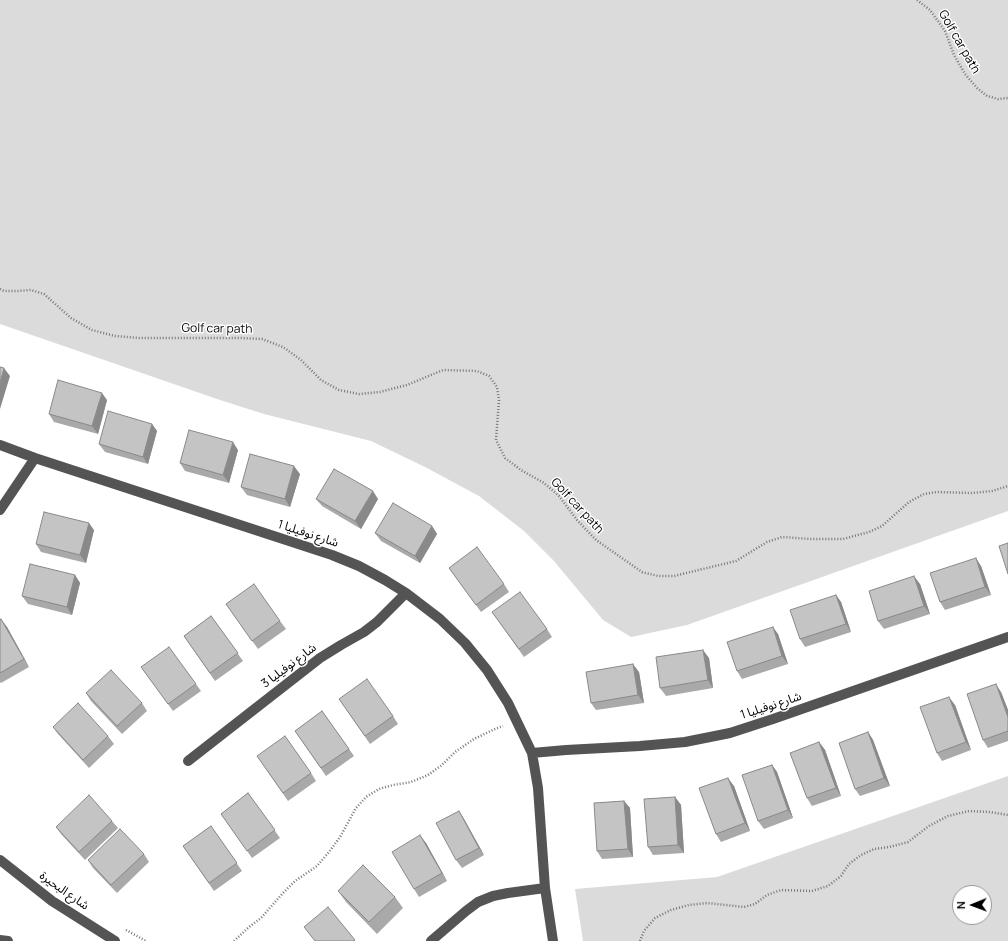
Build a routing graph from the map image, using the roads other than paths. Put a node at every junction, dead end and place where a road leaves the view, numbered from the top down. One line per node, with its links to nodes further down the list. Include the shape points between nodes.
1 (0, 445): 2 (street, شارع نوفيليا 1)
2 (35, 458): 3 (street); 4 (street, شارع نوفيليا 1, via 332,555 385,580)
3 (0, 510)
4 (406, 594): 6 (street, شارع نوفيليا 1, via 440,619 465,643 487,670 508,703); 7 (street, شارع نوفيليا 3, via 364,632 320,658)
5 (1008, 637): 6 (street, شارع نوفيليا 1, via 730,733 685,742)
6 (532, 753): 9 (street, شارع نوفيليا 1, via 538,788)
7 (188, 761)
8 (0, 860): 12 (street, شارع البحيرة, via 52,901)
9 (545, 888): 13 (street, via 508,892 478,902); 14 (street, شارع نوفيليا 1)
10 (0, 940): 11 (street)
11 (8, 941)
12 (114, 941)
13 (431, 941)
14 (554, 941)

